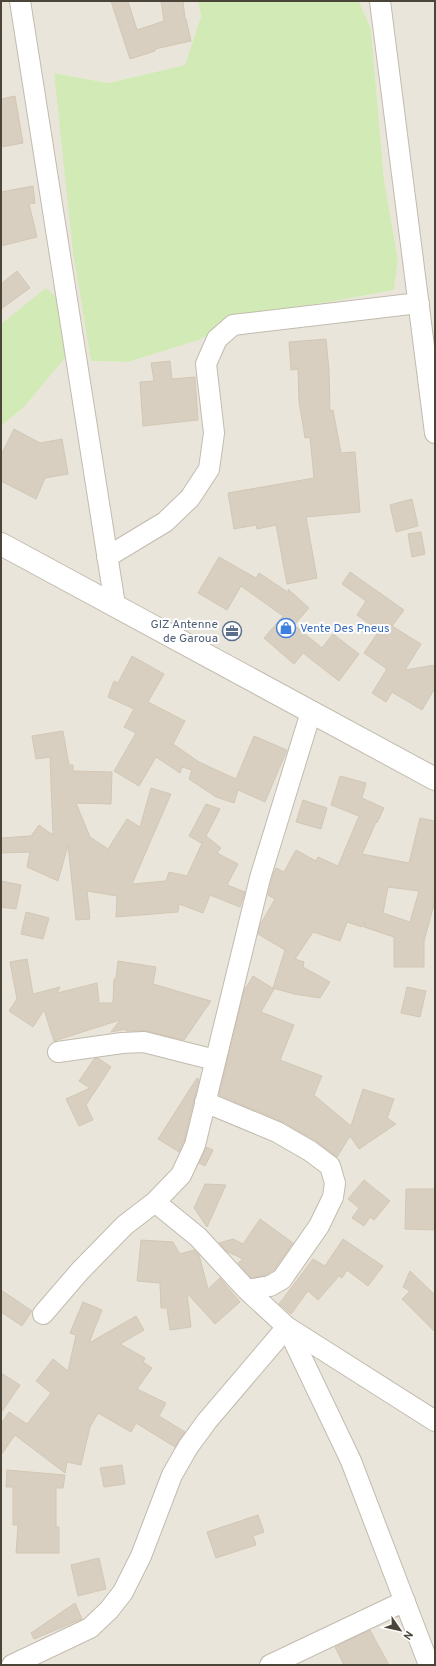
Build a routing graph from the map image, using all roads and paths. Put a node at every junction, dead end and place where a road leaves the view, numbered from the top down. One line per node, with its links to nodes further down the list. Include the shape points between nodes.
1 (20, 1): 6 (street)
2 (380, 1): 3 (street)
3 (419, 303): 4 (street); 6 (street, via 233,326 217,339 206,364 214,433 209,469 190,498 165,522)
4 (435, 433)
5 (1, 544): 7 (street)
6 (107, 557): 7 (street)
7 (115, 605): 8 (street)
8 (311, 712): 9 (street); 11 (street, via 260,878)
9 (435, 779)
10 (58, 1052): 11 (street, via 144,1042)
11 (215, 1060): 12 (street)
12 (205, 1102): 13 (street, via 195,1145 181,1175); 14 (street, via 277,1132 310,1150 330,1166 335,1183 333,1197 319,1226 282,1279 270,1286)
13 (155, 1202): 14 (street, via 198,1237); 15 (street, via 120,1230 80,1271)
14 (247, 1290): 16 (street)
15 (44, 1314)
16 (287, 1327): 17 (street); 18 (street, via 350,1461); 19 (street, via 188,1447 172,1475 141,1556 114,1604 90,1628)
17 (435, 1421)
18 (405, 1601): 20 (street); 21 (street)
19 (12, 1665)
20 (264, 1665)
21 (429, 1665)

